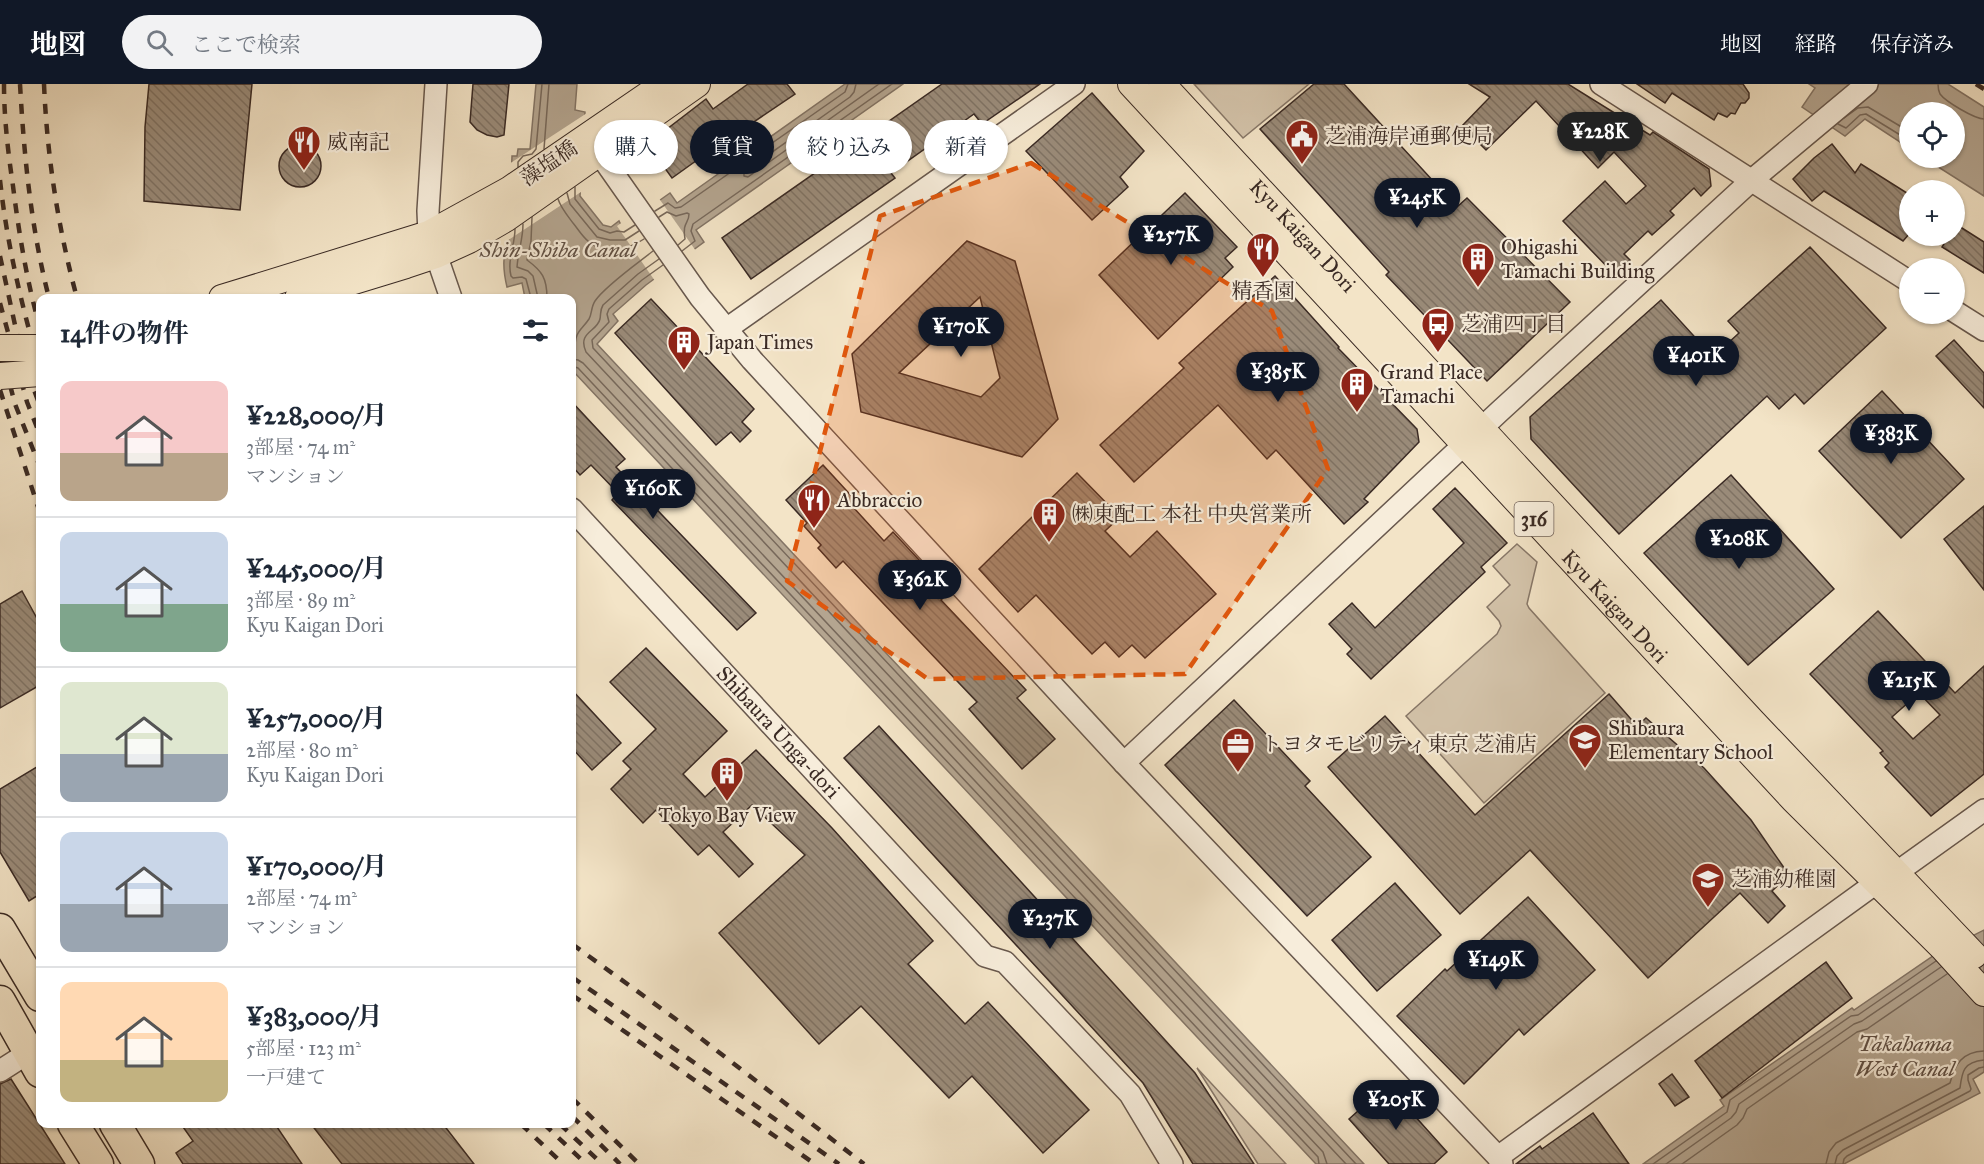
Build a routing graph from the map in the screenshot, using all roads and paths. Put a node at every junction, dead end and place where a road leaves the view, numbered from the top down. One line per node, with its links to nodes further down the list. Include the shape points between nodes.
1 (436, 84): 11 (street, via 428,211)
2 (664, 84): 9 (main road)
3 (1074, 84): 17 (street)
4 (1131, 84): 23 (main road, Kyu Kaigan Dori / 316)
5 (1162, 84): 23 (main road, Kyu Kaigan Dori / 316)
6 (1601, 84): 10 (street)
7 (1867, 84): 10 (street)
8 (693, 85): 9 (main road)
9 (591, 150): 11 (main road, 藻塩橋, via 509,190); 11 (main road, 藻塩橋, via 505,219 469,240); 17 (street)
10 (1752, 180): 12 (street); 23 (street)
11 (433, 244): 13 (main road); 14 (main road); 15 (street)
12 (1899, 275)
13 (236, 294)
14 (308, 294)
15 (450, 294)
16 (1965, 318): 18 (street)
17 (725, 330): 25 (street)
18 (1984, 330)
19 (0, 348): 20 (main road, bridge)
20 (36, 348)
21 (36, 373): 22 (main road, bridge)
22 (0, 376)
23 (1474, 437): 25 (street); 27 (main road, Kyu Kaigan Dori / 316, via 1793,799)
24 (576, 513): 41 (street, Shibaura Unga-dori, via 985,956 1005,962 1130,1094)
25 (1124, 763): 38 (street)
26 (1984, 810): 27 (street)
27 (1886, 878): 29 (main road, Kyu Kaigan Dori / 316); 38 (street)
28 (0, 929): 31 (highway)
29 (1950, 943): 30 (main road, Kyu Kaigan Dori / 316); 32 (main road, Kyu Kaigan Dori / 316)
30 (1984, 966)
31 (36, 989)
32 (1984, 993)
33 (0, 1001): 34 (highway)
34 (33, 1048): 35 (street)
35 (0, 1071)
36 (76, 1128): 39 (highway)
37 (117, 1128): 40 (highway)
38 (1500, 1161)
39 (98, 1164)
40 (139, 1164)
41 (1173, 1164)

